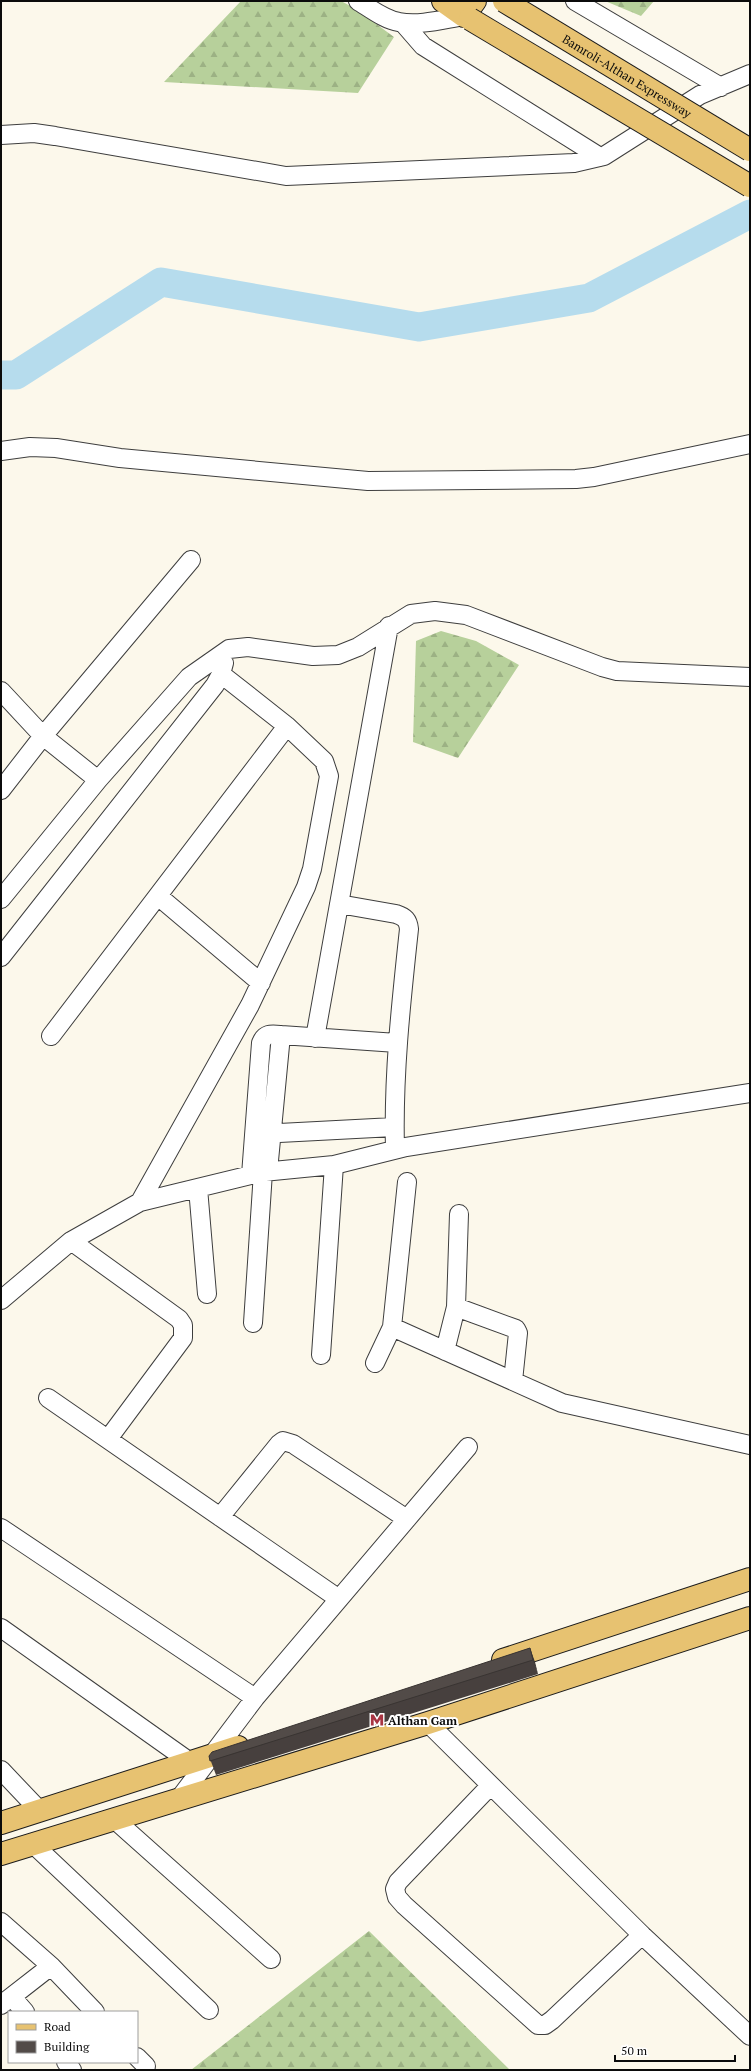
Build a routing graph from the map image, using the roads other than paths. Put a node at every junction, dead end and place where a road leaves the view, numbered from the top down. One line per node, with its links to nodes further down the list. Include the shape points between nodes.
1 (358, 1): 7 (street, via 386,18)
2 (436, 1): 6 (main road)
3 (443, 1): 6 (main road)
4 (504, 1): 11 (main road, Bamroli-Althan Expressway, bridge)
5 (575, 1): 9 (street)
6 (470, 12): 7 (street, via 413,24); 13 (main road, bridge)
7 (403, 23): 12 (street, via 423,46)
8 (750, 74): 9 (street)
9 (721, 86): 12 (street, via 700,95 620,148)
10 (1, 134): 12 (street, via 34,133 55,136 286,176 574,163)
11 (750, 150)
12 (600, 157)
13 (750, 186)
14 (750, 444): 15 (street, via 582,478 417,481 368,481 120,458 56,448 30,447)
15 (1, 451)
16 (191, 560): 23 (street)
17 (389, 626): 18 (street, via 358,647 338,655 313,656 248,647); 20 (street, via 410,614 435,610 451,611 602,668 617,671); 28 (street)
18 (229, 648): 19 (street); 24 (street, via 189,677)
19 (221, 674): 22 (street); 29 (street)
20 (750, 677)
21 (1, 691): 23 (street)
22 (287, 726): 26 (street); 30 (street, via 324,761 329,776 312,869)
23 (43, 736): 24 (street); 25 (street)
24 (98, 780): 27 (street)
25 (1, 790)
26 (158, 896): 30 (street); 31 (street)
27 (1, 899)
28 (339, 904): 32 (street); 33 (street, via 396,914 403,916 408,922)
29 (1, 956)
30 (261, 983): 42 (street)
31 (51, 1036)
32 (315, 1038): 33 (street); 36 (street, via 268,1034 263,1037)
33 (397, 1044): 35 (street)
34 (750, 1093): 37 (street)
35 (394, 1126): 36 (street); 37 (street)
36 (263, 1133): 39 (street)
37 (395, 1149): 38 (street)
38 (334, 1165): 39 (street); 51 (street)
39 (261, 1173): 41 (street); 48 (street)
40 (407, 1182): 49 (street)
41 (198, 1188): 42 (street); 45 (street)
42 (140, 1202): 44 (street)
43 (460, 1214): 47 (street)
44 (71, 1241): 46 (street); 55 (street, via 179,1319 183,1325 183,1338)
45 (208, 1294)
46 (1, 1300)
47 (456, 1307): 50 (street); 53 (street, via 516,1329 518,1333)
48 (253, 1323)
49 (392, 1327): 50 (street); 52 (street)
50 (446, 1351): 53 (street)
51 (321, 1355)
52 (375, 1363)
53 (513, 1381): 56 (street, via 562,1403)
54 (48, 1398): 55 (street)
55 (108, 1439): 58 (street)
56 (750, 1445)
57 (468, 1447): 59 (street)
58 (220, 1517): 59 (street, via 283,1441 293,1444); 62 (street)
59 (407, 1519): 62 (street)
60 (1, 1528): 66 (street)
61 (750, 1579): 65 (main road)
62 (339, 1599): 66 (street)
63 (750, 1618): 67 (main road)
64 (1, 1628): 70 (street)
65 (480, 1668)
66 (255, 1698): 69 (street)
67 (428, 1723): 72 (street); 73 (main road)
68 (256, 1741): 69 (main road)
69 (211, 1755): 70 (main road); 73 (street)
70 (190, 1762): 74 (main road)
71 (1, 1770): 74 (street)
72 (490, 1786): 80 (street); 80 (street, via 398,1882 394,1889 397,1898 404,1905 538,2025 545,2025 552,2020)
73 (179, 1799): 75 (main road)
74 (39, 1810): 76 (main road)
75 (114, 1819): 77 (main road); 81 (street)
76 (1, 1823)
77 (33, 1844): 78 (main road); 84 (street)
78 (1, 1854)
79 (1, 1922): 82 (street)
80 (642, 1935): 87 (street)
81 (271, 1959)
82 (51, 1966): 83 (street); 86 (street)
83 (6, 2001): 85 (street)
84 (210, 2010)
85 (23, 2011)
86 (94, 2011)
87 (750, 2036)

